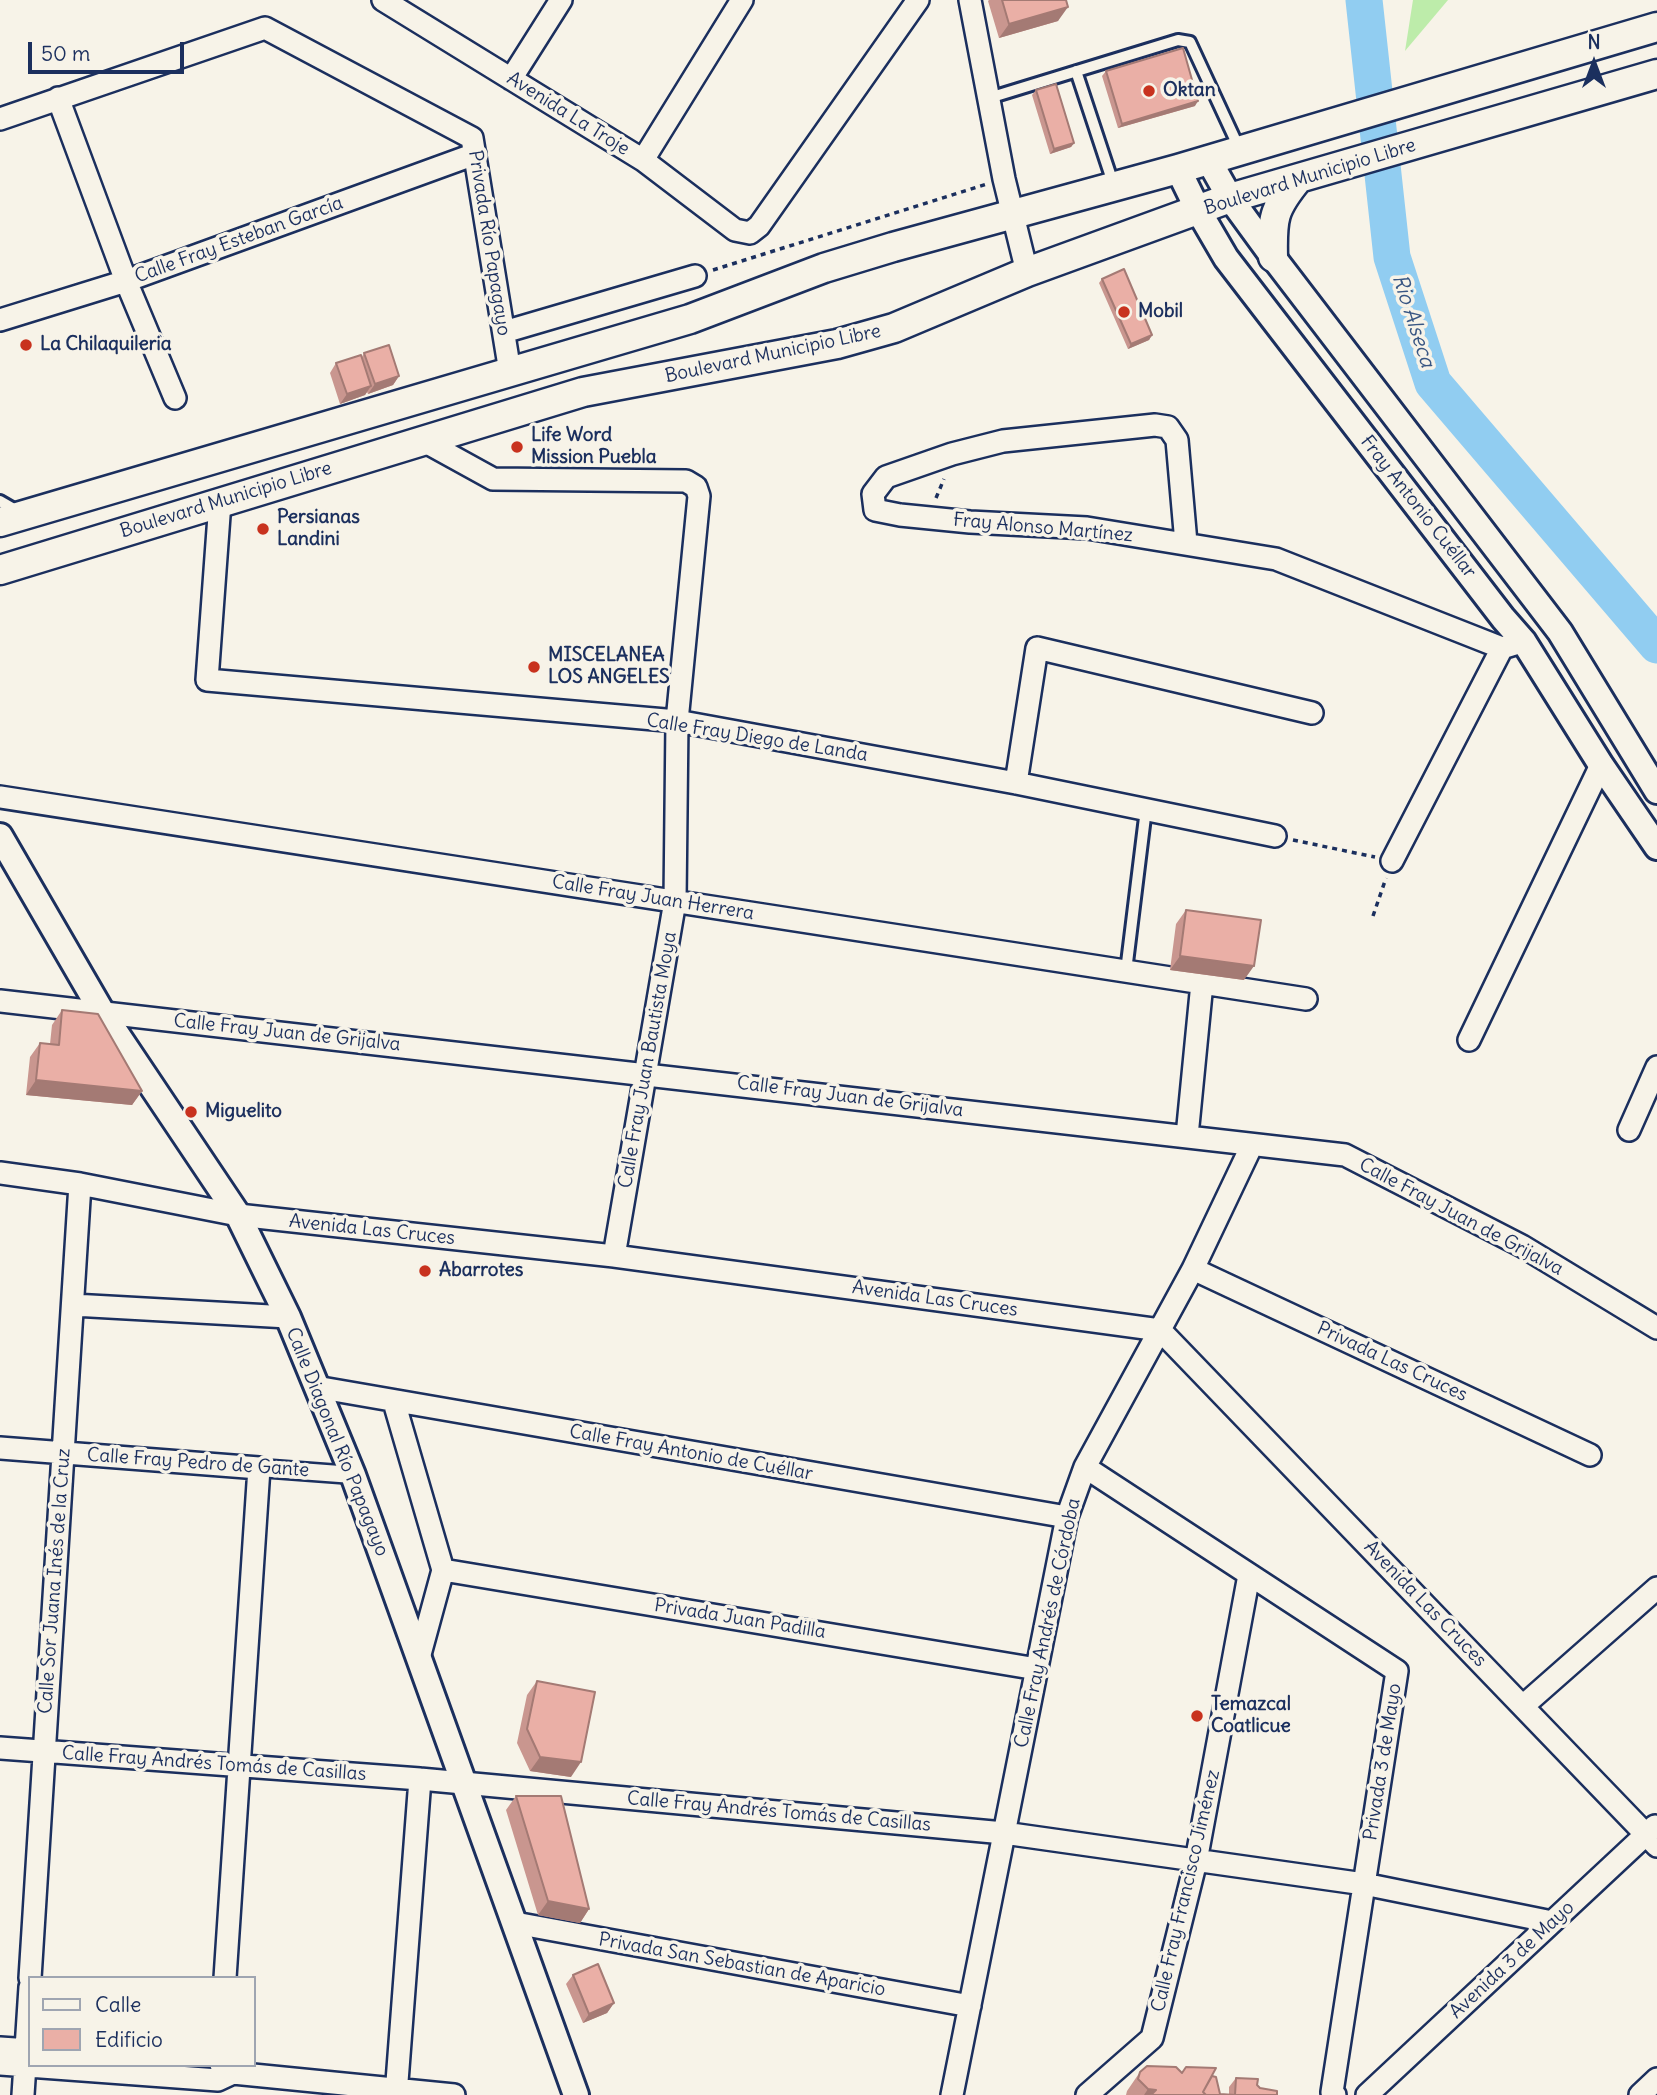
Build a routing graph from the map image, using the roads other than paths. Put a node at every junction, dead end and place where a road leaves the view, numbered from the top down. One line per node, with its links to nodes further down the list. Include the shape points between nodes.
1 (385, 0): 9 (street, Avenida La Troje)
2 (561, 0): 9 (street)
3 (742, 0): 16 (street)
4 (918, 0): 16 (street, Avenida La Troje, via 750,233 735,230)
5 (970, 0): 11 (street)
6 (1657, 27): 13 (main road)
7 (1076, 71): 11 (lane); 13 (lane, via 1178,40 1190,43); 19 (lane)
8 (1657, 74): 18 (main road, Boulevard Municipio Libre)
9 (511, 79): 16 (street, Avenida La Troje)
10 (58, 98): 12 (street); 14 (street, Privada Río Papagayo, via 265,28 472,138); 26 (street)
11 (989, 98): 22 (street)
12 (0, 118)
13 (1240, 150): 15 (main road)
14 (475, 154): 26 (street, Calle Fray Esteban García); 28 (street, Privada Río Papagayo)
15 (1208, 159): 17 (main road); 20 (street, Fray Antonio Cuéllar)
16 (643, 160)
17 (1178, 169): 19 (main road); 21 (street, Fray Antonio Cuéllar)
18 (1298, 179): 20 (main road, Boulevard Municipio Libre); 23 (main road, via 1277,207)
19 (1114, 186): 22 (main road)
20 (1230, 198): 21 (main road, Boulevard Municipio Libre); 23 (street, Fray Antonio Cuéllar)
21 (1198, 210): 24 (main road, Boulevard Municipio Libre); 37 (street, Fray Antonio Cuéllar, via 1226,258 1503,618)
22 (1013, 215): 24 (street); 29 (main road, via 824,268 690,318)
23 (1273, 257): 42 (street, Fray Antonio Cuéllar, via 1560,632)
24 (1027, 272): 31 (main road, Boulevard Municipio Libre, via 894,328 836,344 583,392)
25 (695, 276): 28 (street)
26 (126, 281): 27 (street, Calle Fray Esteban García); 30 (street)
27 (0, 320)
28 (504, 332): 29 (street, Privada Río Papagayo)
29 (510, 372): 34 (main road)
30 (175, 398)
31 (424, 441): 33 (main road, Boulevard Municipio Libre); 39 (street, Calle Fray Juan Bautista Moya, via 493,479 685,481 696,487 699,496)
32 (0, 501): 34 (lane)
33 (220, 502): 36 (main road, Boulevard Municipio Libre); 39 (street, Calle Fray Diego de Landa, via 207,680)
34 (12, 519)
35 (1186, 543): 35 (street, Fray Alonso Martínez, via 1087,528 933,519 875,510 873,494 886,477 1003,441 1168,427 1177,440); 37 (street, via 1276,559)
36 (0, 570)
37 (1513, 645): 40 (street, Fray Antonio Cuéllar); 48 (street)
38 (1312, 713): 41 (street, via 1037,648)
39 (677, 721): 41 (street, Calle Fray Diego de Landa); 49 (street, Calle Fray Juan Bautista Moya)
40 (1601, 765): 47 (street, Fray Antonio Cuéllar); 55 (street)
41 (1016, 783): 44 (street, Calle Fray Diego de Landa)
42 (1657, 792)
43 (0, 797): 49 (street, Calle Fray Juan Herrera)
44 (1146, 809): 46 (street, Calle Fray Diego de Landa); 50 (lane)
45 (0, 836): 54 (street, Calle Diagonal Río Papagayo)
46 (1275, 836)
47 (1657, 847)
48 (1392, 861)
49 (675, 901): 50 (street, Calle Fray Juan Herrera); 57 (street, Calle Fray Juan Bautista Moya)
50 (1126, 971): 51 (street, Calle Fray Juan Herrera)
51 (1202, 983): 52 (street, Calle Fray Juan Herrera); 59 (street)
52 (1306, 999)
53 (0, 1001): 54 (street, Calle Fray Juan de Grijalva)
54 (102, 1013): 57 (street, Calle Fray Juan de Grijalva); 63 (street, Calle Diagonal Río Papagayo)
55 (1469, 1040)
56 (1657, 1068): 58 (street)
57 (647, 1074): 59 (street, Calle Fray Juan de Grijalva); 64 (street, Calle Fray Juan Bautista Moya)
58 (1629, 1130)
59 (1187, 1136): 60 (street, Calle Fray Juan de Grijalva)
60 (1252, 1145): 65 (street, Calle Fray Andrés de Córdoba); 68 (street, Calle Fray Juan de Grijalva, via 1345,1155 1522,1246)
61 (0, 1174): 62 (street, Avenida Las Cruces)
62 (80, 1184): 63 (street, Avenida Las Cruces); 66 (street, Calle Sor Juana Inés de la Cruz)
63 (238, 1215): 64 (street, Avenida Las Cruces); 67 (street, Calle Diagonal Río Papagayo)
64 (614, 1256): 69 (street, Avenida Las Cruces)
65 (1193, 1269): 69 (street, Calle Fray Andrés de Córdoba); 74 (street, Privada Las Cruces)
66 (73, 1306): 67 (street); 73 (street, Calle Sor Juana Inés de la Cruz)
67 (288, 1317): 70 (street, Calle Diagonal Río Papagayo)
68 (1657, 1328)
69 (1160, 1330): 75 (street, Calle Fray Andrés de Córdoba); 84 (street, Avenida Las Cruces)
70 (316, 1387): 71 (street, Calle Fray Antonio de Cuéllar); 77 (street, Calle Diagonal Río Papagayo)
71 (394, 1402): 78 (street, Calle Fray Antonio de Cuéllar); 79 (street)
72 (0, 1448): 73 (street, Calle Fray Pedro de Gante)
73 (64, 1453): 76 (street, Calle Fray Pedro de Gante); 86 (street, Calle Sor Juana Inés de la Cruz)
74 (1590, 1455)
75 (1085, 1467): 78 (street, Calle Fray Andrés de Córdoba); 80 (street, Privada 3 de Mayo)
76 (259, 1468): 77 (street, Calle Fray Pedro de Gante); 87 (street)
77 (353, 1475): 82 (street, Calle Diagonal Río Papagayo)
78 (1067, 1517): 83 (street, Calle Fray Andrés de Córdoba)
79 (443, 1570): 82 (street); 83 (street, Privada Juan Padilla)
80 (1249, 1575): 92 (street, Calle Fray Francisco Jiménez); 93 (street, Privada 3 de Mayo, via 1397,1671)
81 (1657, 1588): 84 (street)
82 (419, 1658): 89 (street, Calle Diagonal Río Papagayo)
83 (1037, 1669): 90 (street, Calle Fray Andrés de Córdoba)
84 (1523, 1706): 91 (street, Avenida Las Cruces)
85 (0, 1748): 86 (street, Calle Fray Andrés Tomás de Casillas)
86 (45, 1751): 87 (street, Calle Fray Andrés Tomás de Casillas); 96 (street, Calle Sor Juana Inés de la Cruz)
87 (238, 1766): 88 (street, Calle Fray Andrés Tomás de Casillas); 97 (street)
88 (420, 1779): 89 (street, Calle Fray Andrés Tomás de Casillas); 106 (street)
89 (464, 1783): 90 (street, Calle Fray Andrés Tomás de Casillas); 95 (street, Calle Diagonal Río Papagayo)
90 (1004, 1833): 92 (street, Calle Fray Andrés Tomás de Casillas); 98 (street, Calle Fray Andrés de Córdoba)
91 (1653, 1835): 94 (street, Avenida 3 de Mayo)
92 (1196, 1861): 93 (street, Calle Fray Andrés Tomás de Casillas); 111 (street, Calle Fray Francisco Jiménez, via 1152,2038)
93 (1364, 1884): 94 (street, Calle Fray Andrés Tomás de Casillas); 112 (street, Privada 3 de Mayo)
94 (1552, 1922): 113 (street, Avenida 3 de Mayo)
95 (514, 1923): 98 (street, Privada San Sebastian de Aparicio); 109 (street, Calle Diagonal Río Papagayo)
96 (30, 1976)
97 (225, 1976)
98 (970, 2006): 110 (street, Calle Fray Andrés de Córdoba)
99 (28, 2032): 101 (street)
100 (0, 2048): 101 (street)
101 (27, 2055): 102 (street); 107 (street)
102 (0, 2063)
103 (138, 2067): 104 (street)
104 (222, 2076): 106 (street)
105 (1657, 2079): 114 (street)
106 (396, 2092): 108 (street)
107 (23, 2095)
108 (454, 2095)
109 (576, 2095)
110 (952, 2095)
111 (1087, 2095)
112 (1335, 2095)
113 (1367, 2095)
114 (1640, 2095)

